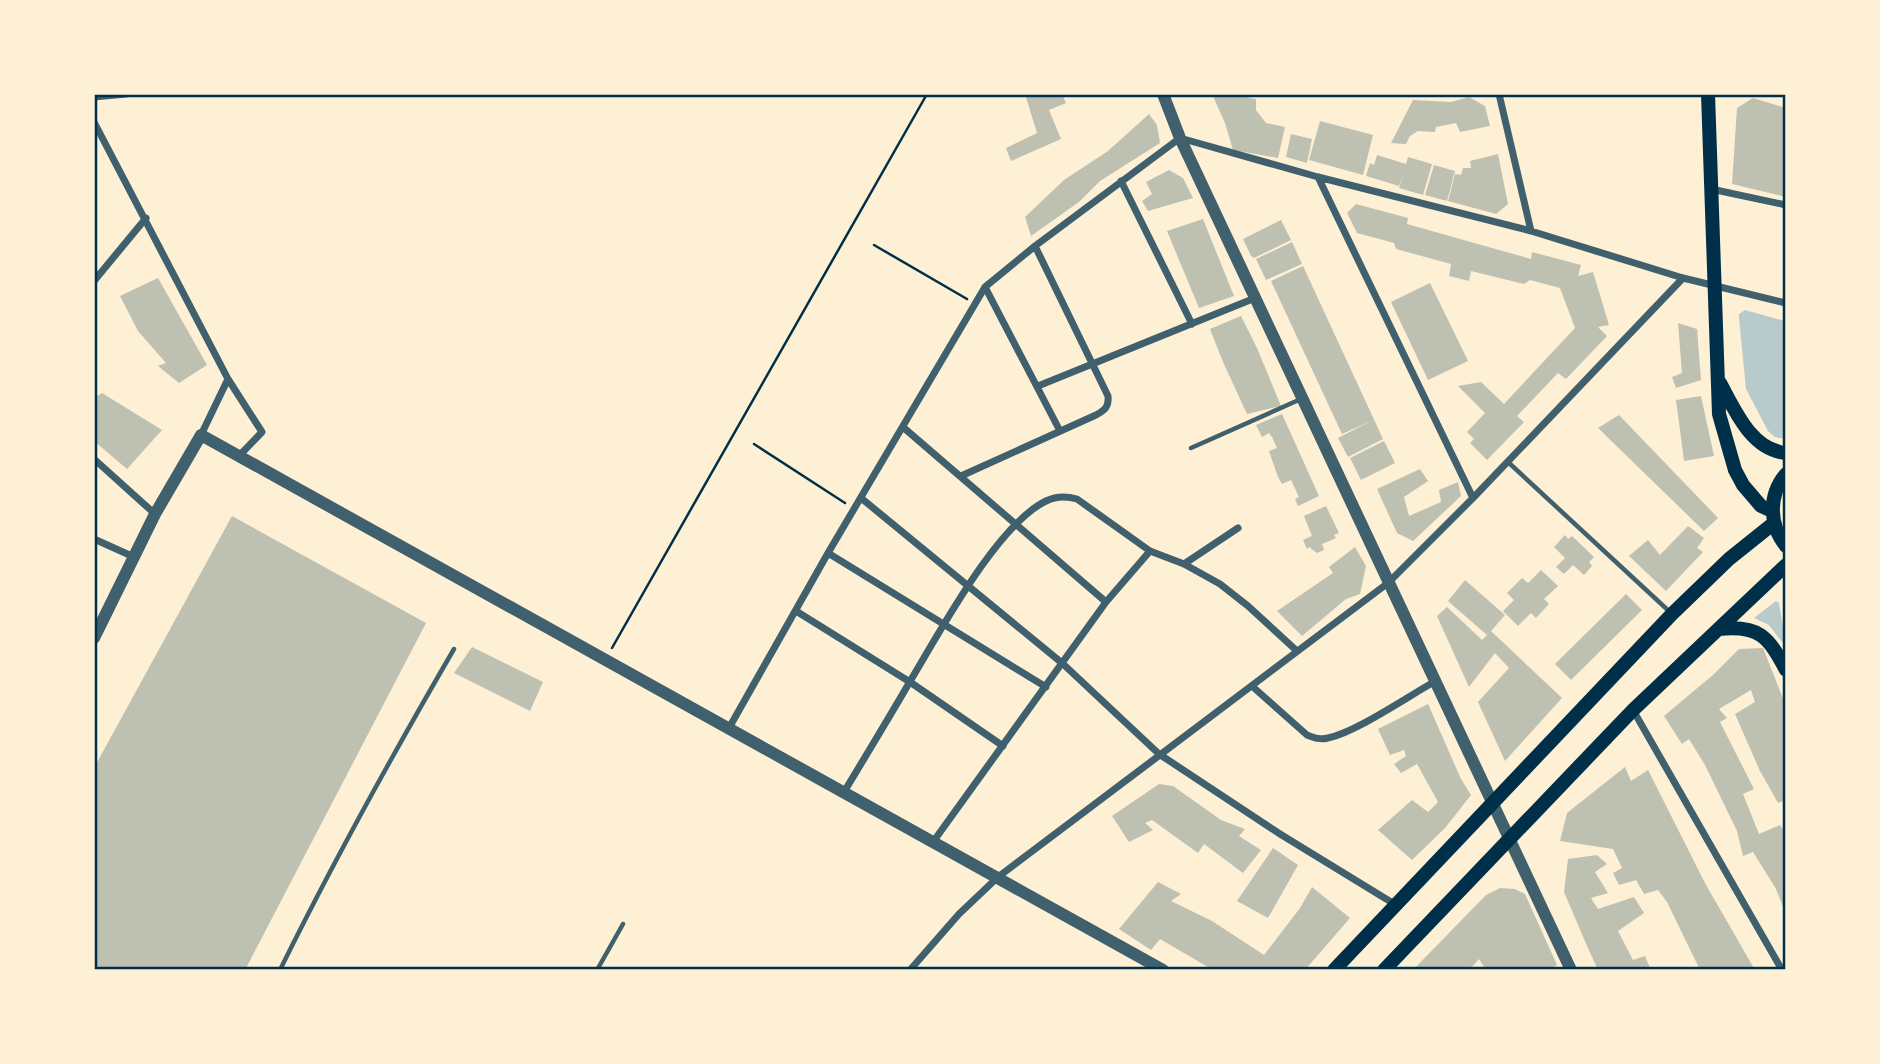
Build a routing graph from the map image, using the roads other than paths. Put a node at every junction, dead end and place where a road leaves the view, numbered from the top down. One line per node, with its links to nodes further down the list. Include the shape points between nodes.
1 (126, 94): 5 (street)
2 (1163, 94): 7 (street)
3 (1499, 94): 13 (street)
4 (1708, 94): 10 (main road)
5 (94, 97)
6 (95, 125): 12 (street)
7 (1180, 138): 8 (street); 9 (street); 19 (street)
8 (1318, 177): 13 (street); 38 (street)
9 (1121, 181): 14 (street); 21 (street)
10 (1711, 188): 11 (street); 17 (main road)
11 (1786, 205)
12 (146, 218): 16 (street); 23 (street)
13 (1531, 231): 15 (street)
14 (1034, 246): 18 (street); 22 (street)
15 (1683, 278): 17 (street); 34 (street)
16 (94, 281)
17 (1714, 284): 20 (street); 24 (main road)
18 (985, 287): 25 (street); 27 (street)
19 (1255, 298): 21 (street); 26 (street)
20 (1786, 303)
21 (1192, 324): 22 (street)
22 (1093, 364): 25 (street); 28 (street, via 1108,396 1107,409)
23 (228, 379): 29 (street); 32 (street, via 262,432)
24 (1720, 382): 31 (main road, via 1754,437 1770,450); 40 (main road, via 1719,414 1735,470)
25 (1038, 386): 28 (street)
26 (1302, 399): 30 (lane); 50 (street)
27 (904, 428): 36 (street); 37 (street)
28 (1060, 431): 36 (street)
29 (201, 435): 32 (street); 39 (street)
30 (1191, 448)
31 (1786, 453)
32 (239, 456): 67 (street)
33 (94, 459): 39 (street)
34 (1508, 462): 38 (street); 54 (lane)
35 (1786, 474): 40 (main road, via 1776,488)
36 (961, 476): 41 (street)
37 (861, 498): 46 (street); 51 (street)
38 (1473, 498): 50 (street)
39 (155, 514): 47 (street)
40 (1773, 517): 44 (main road); 54 (main road)
41 (1016, 524): 45 (street, via 1046,501 1063,496 1077,499); 51 (street); 52 (street)
42 (1238, 528): 48 (street)
43 (94, 539): 47 (street)
44 (1786, 546)
45 (1150, 551): 48 (street); 52 (street)
46 (828, 554): 53 (street); 55 (street)
47 (134, 557): 57 (street)
48 (1184, 564): 59 (street, via 1220,584)
49 (1786, 565): 56 (main road)
50 (1388, 583): 59 (street); 63 (street)
51 (968, 587): 55 (street); 60 (street)
52 (1107, 602): 60 (street)
53 (796, 611): 62 (street); 67 (street)
54 (1672, 614): 71 (main road)
55 (944, 624): 62 (street); 64 (street)
56 (1719, 629): 61 (main road, via 1761,634); 66 (main road)
57 (94, 638)
58 (454, 649): 77 (lane, via 324,881)
59 (1297, 651): 65 (street)
60 (1062, 663): 64 (street); 69 (street)
61 (1786, 670)
62 (910, 682): 68 (street); 70 (street)
63 (1434, 682): 65 (street, via 1326,739 1307,735); 71 (street)
64 (1046, 687): 68 (street)
65 (1253, 687): 69 (street)
66 (1633, 710): 72 (main road); 84 (street)
67 (729, 729): 70 (street)
68 (1003, 746): 73 (street)
69 (1159, 754): 74 (street); 75 (street)
70 (844, 792): 73 (street)
71 (1492, 801): 72 (street); 75 (main road)
72 (1510, 839): 82 (main road); 83 (street)
73 (933, 842): 74 (street)
74 (998, 877): 79 (street); 80 (street)
75 (1396, 905): 81 (main road)
76 (622, 924): 78 (lane)
77 (280, 970)
78 (597, 970)
79 (910, 970)
80 (1163, 970)
81 (1334, 970)
82 (1384, 970)
83 (1571, 970)
84 (1782, 970)

